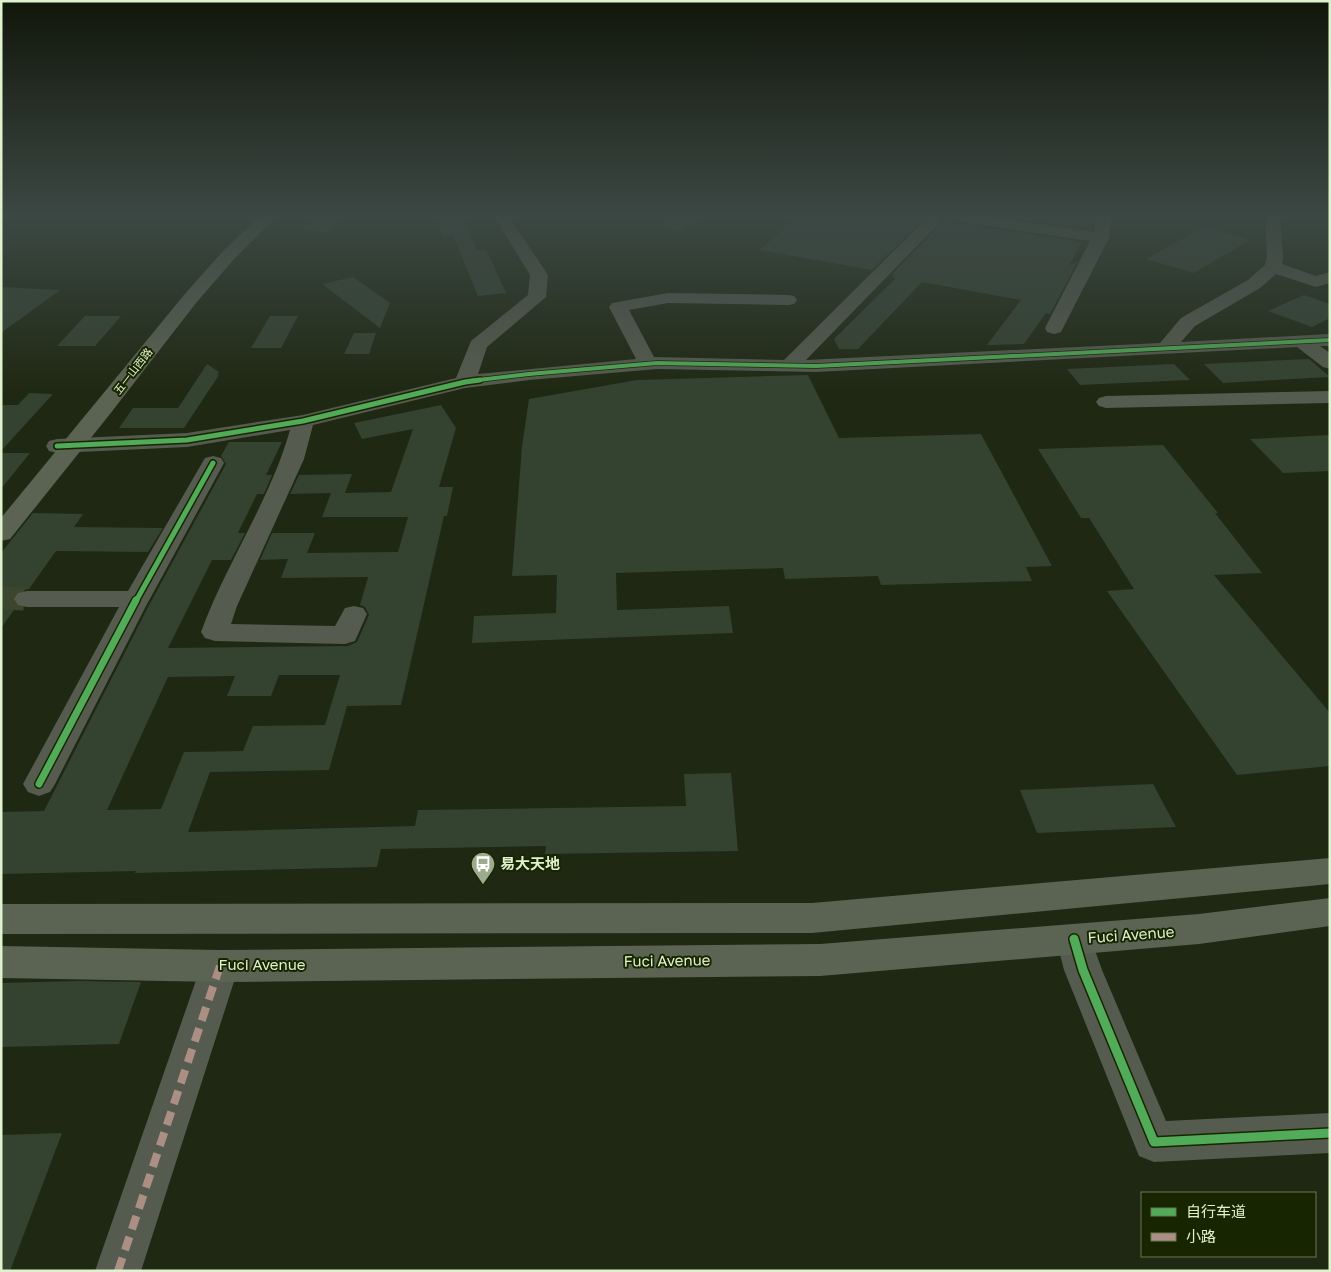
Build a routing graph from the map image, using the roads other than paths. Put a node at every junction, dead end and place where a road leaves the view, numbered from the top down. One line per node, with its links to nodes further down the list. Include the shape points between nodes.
1 (198, 273): 21 (main road, 五一山西路, via 179,293)
2 (212, 273): 21 (main road, 五一山西路)
3 (537, 273): 17 (street, via 537,297 478,346)
4 (880, 273): 16 (street)
5 (1083, 273): 10 (street)
6 (1266, 273): 13 (street, via 1254,284 1188,322)
7 (1291, 273): 8 (street, via 1316,282)
8 (1330, 277)
9 (788, 300): 15 (street, via 668,298 618,307)
10 (1054, 328)
11 (1330, 340): 12 (street)
12 (1301, 341): 13 (street); 14 (street)
13 (1167, 347): 16 (street)
14 (1330, 363)
15 (648, 364): 16 (street); 17 (street)
16 (790, 365)
17 (465, 382): 20 (street)
18 (1330, 397): 19 (street)
19 (1106, 402)
20 (303, 421): 21 (street, via 187,440); 27 (street, via 294,458 224,606 215,632 345,636)
21 (66, 446): 23 (main road, 五一山西路); 24 (main road, 五一山西路)
22 (213, 463): 26 (street)
23 (1, 510)
24 (1, 534)
25 (28, 598): 26 (street)
26 (137, 599): 28 (street)
27 (354, 614)
28 (39, 784)
29 (1330, 871): 31 (main road, via 812,918)
30 (1330, 912): 32 (main road, Fuci Avenue, via 1199,929)
31 (1, 919)
32 (1074, 939): 34 (main road, Fuci Avenue, via 820,960); 35 (street, via 1083,970 1154,1142)
33 (1, 962): 34 (main road, Fuci Avenue)
34 (220, 966): 36 (street)
35 (1330, 1133)
36 (118, 1271)

